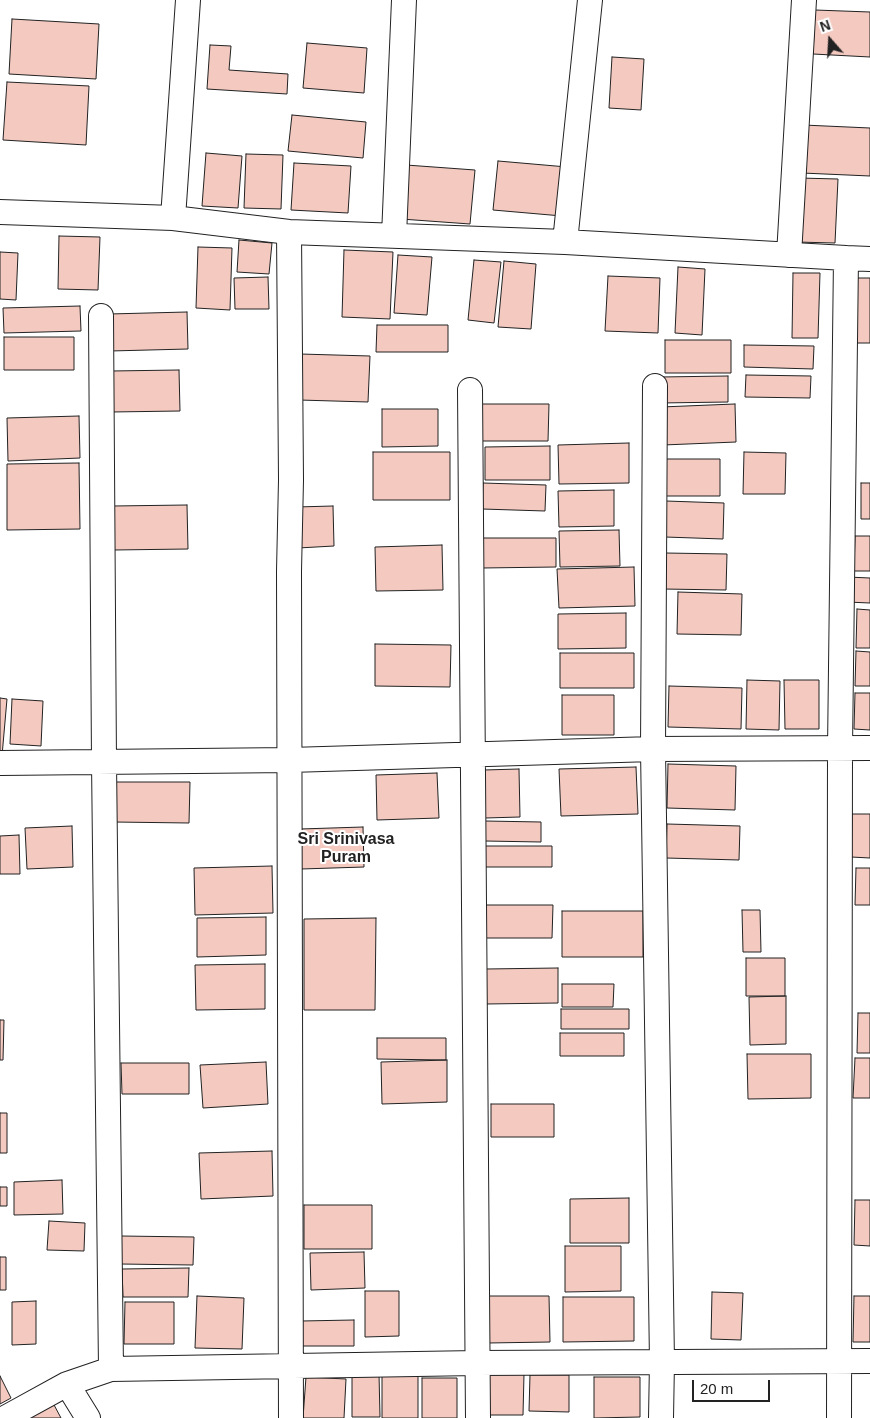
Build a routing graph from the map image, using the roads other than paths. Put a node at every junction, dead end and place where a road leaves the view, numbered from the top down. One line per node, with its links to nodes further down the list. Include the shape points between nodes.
1 (188, 0): 6 (street)
2 (404, 0): 8 (street)
3 (590, 0): 9 (street)
4 (804, 0): 10 (street)
5 (0, 212): 6 (street)
6 (173, 218): 7 (street)
7 (289, 232): 8 (street); 20 (street)
8 (394, 236): 9 (street)
9 (565, 242): 10 (street)
10 (789, 255): 11 (street)
11 (846, 258): 12 (street); 17 (street)
12 (870, 259)
13 (101, 316): 21 (street)
14 (655, 386): 18 (street)
15 (470, 390): 19 (street)
16 (870, 748): 17 (street)
17 (840, 749): 18 (street); 23 (street)
18 (653, 750): 19 (street); 25 (street)
19 (472, 756): 20 (street); 26 (street)
20 (290, 760): 21 (street); 27 (street)
21 (104, 762): 22 (street); 28 (street)
22 (0, 763)
23 (838, 1361): 24 (street); 25 (street); 35 (street)
24 (870, 1361)
25 (662, 1362): 26 (street); 34 (street)
26 (477, 1363): 27 (street); 33 (street)
27 (292, 1365): 28 (street); 32 (street)
28 (111, 1369): 29 (street)
29 (68, 1384): 30 (street); 31 (street)
30 (5, 1418)
31 (88, 1418)
32 (291, 1418)
33 (478, 1418)
34 (661, 1418)
35 (839, 1418)

